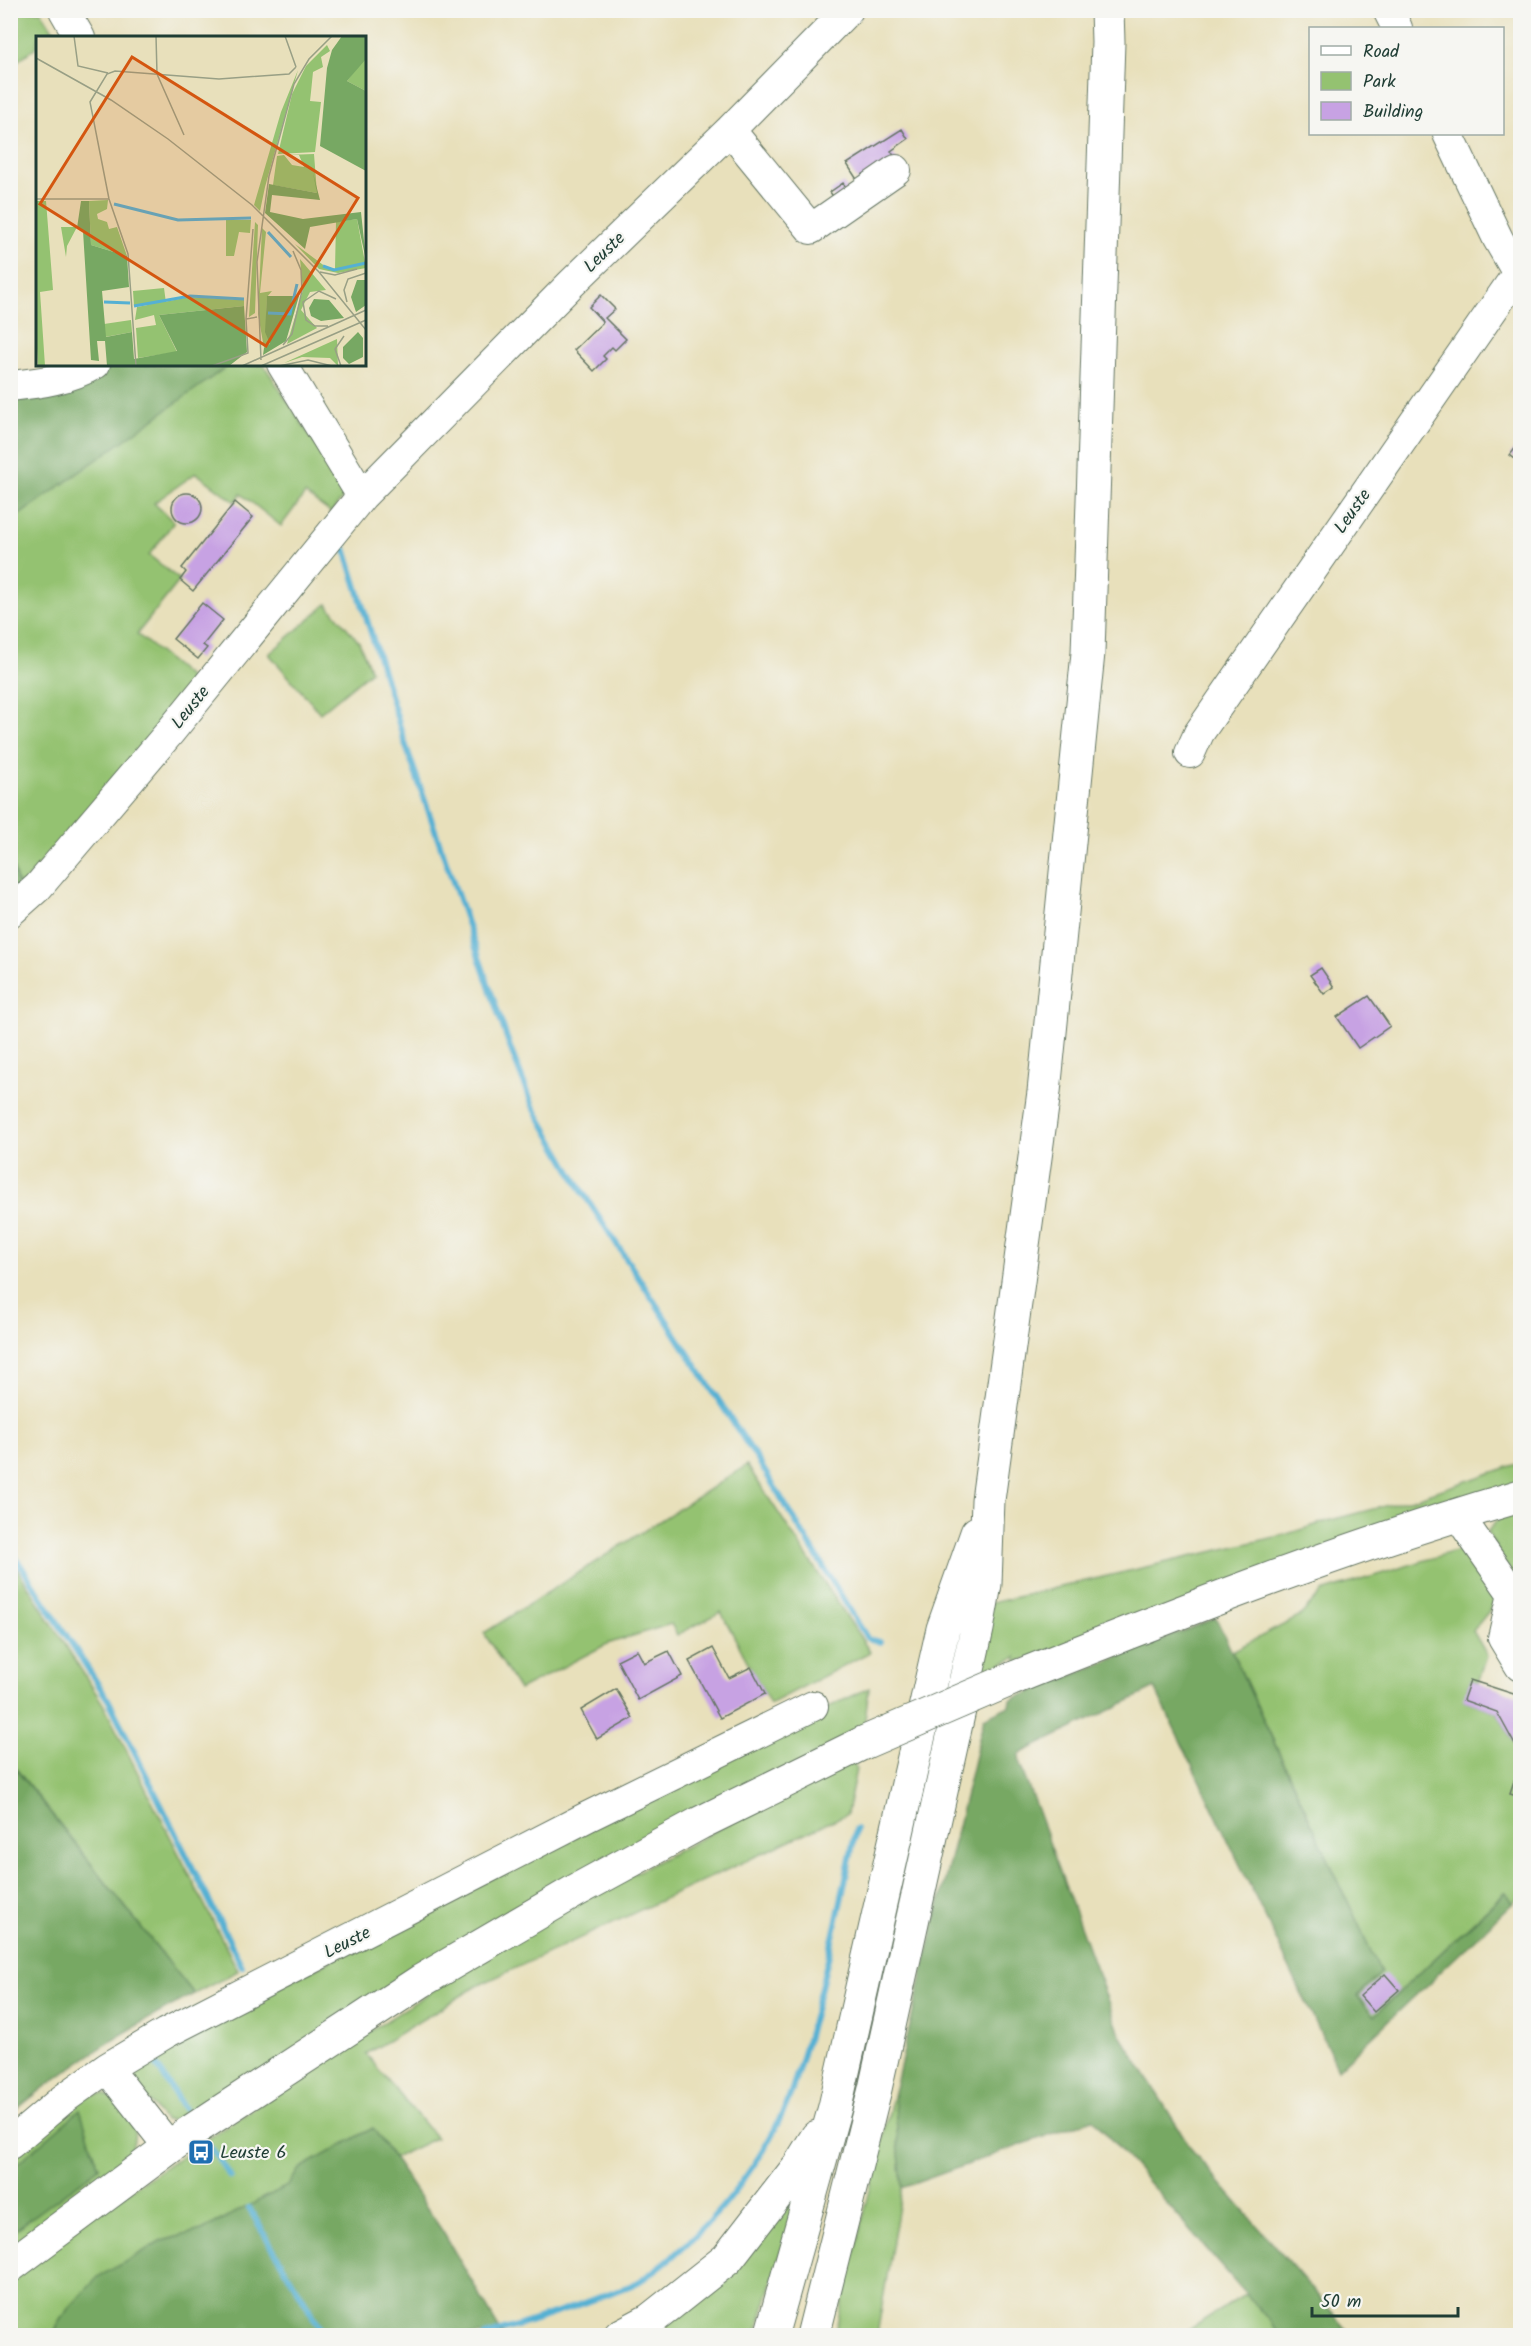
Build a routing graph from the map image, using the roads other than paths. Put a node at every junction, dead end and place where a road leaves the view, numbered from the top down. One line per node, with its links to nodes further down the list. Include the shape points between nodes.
1 (64, 10): 6 (street)
2 (848, 10): 7 (street, Leuste)
3 (1107, 10): 18 (main road, via 1088,653 1044,1092)
4 (1388, 10): 5 (street)
5 (1396, 27)
6 (79, 36)
7 (730, 130): 9 (street, via 811,229); 14 (street, Leuste)
8 (1448, 135): 10 (street, Leuste, via 1498,239)
9 (896, 170)
10 (1520, 273): 15 (street, Leuste, via 1199,733)
11 (91, 366): 13 (street, via 35,384)
12 (283, 366): 14 (street)
13 (10, 386)
14 (362, 495): 16 (street, Leuste, via 170,732 38,888)
15 (1190, 753)
16 (10, 912)
17 (1521, 1496): 19 (main road)
18 (988, 1500): 23 (main road, via 943,1629); 29 (main road, via 985,1584 977,1629 875,2089)
19 (1460, 1514): 20 (street, via 1513,1594 1503,1638); 25 (main road, bridge, via 1180,1611 863,1743 700,1823 479,1946 260,2084)
20 (1521, 1666)
21 (813, 1706): 22 (street, Leuste, via 587,1817 166,2033)
22 (107, 2068): 24 (street, Leuste); 25 (street)
23 (835, 2108): 27 (main road, via 799,2166 727,2259 650,2320); 28 (main road)
24 (10, 2144)
25 (169, 2147): 26 (main road)
26 (10, 2266)
27 (620, 2336)
28 (771, 2336)
29 (813, 2336)

